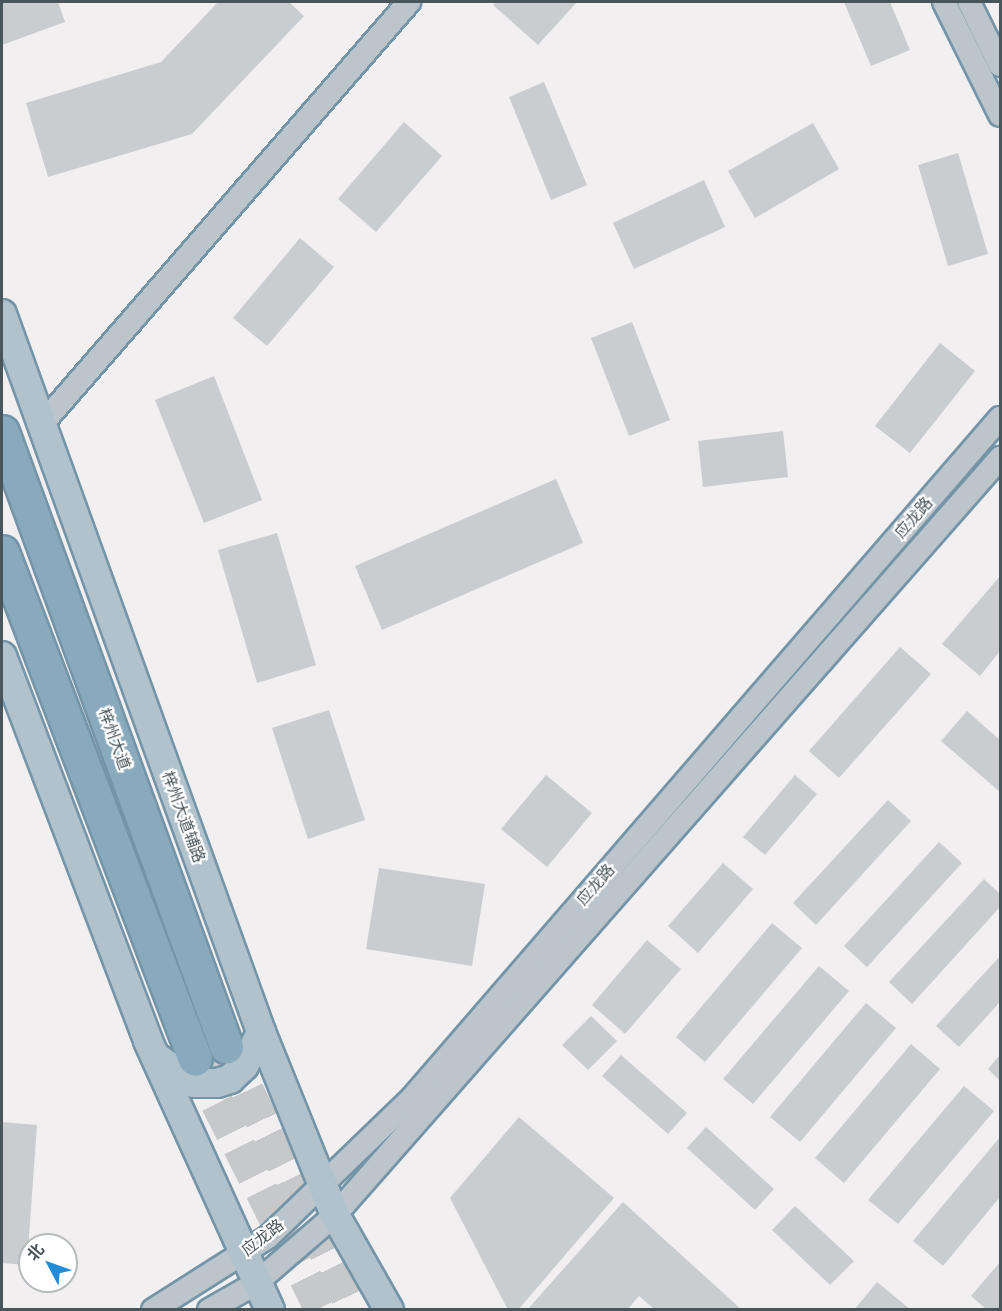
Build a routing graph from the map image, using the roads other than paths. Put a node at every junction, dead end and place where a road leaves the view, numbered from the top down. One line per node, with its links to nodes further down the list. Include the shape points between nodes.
1 (409, 2): 8 (street)
2 (944, 2): 5 (street)
3 (969, 2): 4 (street)
4 (1000, 65)
5 (1000, 115)
6 (2, 314): 8 (main road, 梓州大道辅路)
7 (1000, 418): 17 (street, 应龙路, via 412,1098)
8 (41, 425): 13 (main road, 梓州大道辅路)
9 (2, 432): 14 (highway, 梓州大道)
10 (1000, 458): 18 (street, 应龙路)
11 (2, 552): 16 (highway)
12 (2, 656): 15 (main road)
13 (261, 1032): 15 (main road, via 244,1066 230,1080 194,1083); 17 (main road, 梓州大道辅路)
14 (226, 1046)
15 (156, 1057): 19 (main road)
16 (195, 1059)
17 (326, 1185): 18 (main road, 梓州大道辅路); 19 (street, 应龙路)
18 (335, 1215): 20 (street, 应龙路); 24 (main road, 梓州大道辅路)
19 (243, 1255): 20 (main road); 21 (street, 应龙路)
20 (255, 1284): 22 (street, 应龙路); 23 (main road)
21 (153, 1310)
22 (209, 1310)
23 (270, 1310)
24 (389, 1310)

